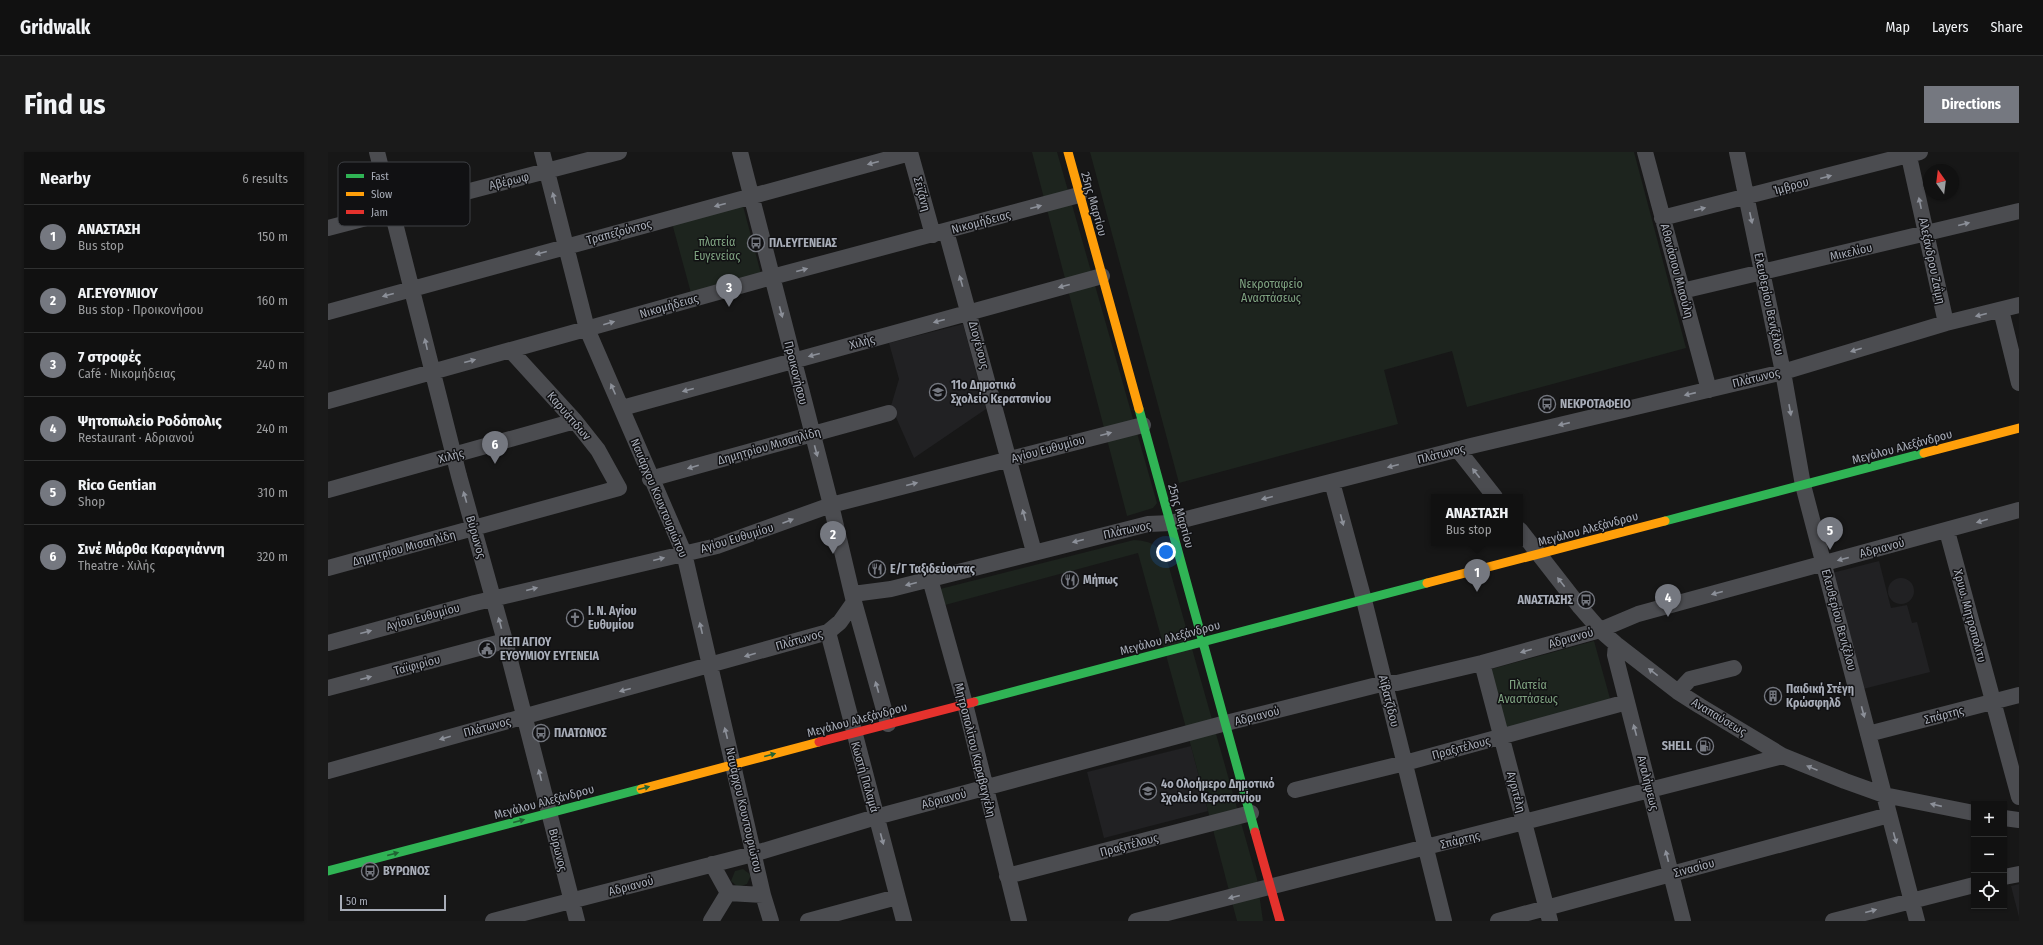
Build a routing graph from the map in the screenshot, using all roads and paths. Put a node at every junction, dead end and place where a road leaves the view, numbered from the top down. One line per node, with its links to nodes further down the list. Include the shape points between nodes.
1 (378, 152): 10 (street, Βύρωνος)
2 (542, 152): 11 (street, Ναυάρχου Κουντουριώτου)
3 (619, 152): 11 (street, Αβέρωφ)
4 (740, 152): 14 (street, Προικονήσου)
5 (910, 152): 14 (street, Τραπεζούντος, one-way to 14); 21 (street, Σεϊζάνη)
6 (1068, 152): 13 (street, 25ης Μαρτίου)
7 (1645, 152): 17 (street, Αθανάσιου Μιαούλη)
8 (1737, 152): 15 (street, Ελευθερίου Βενιζέλου)
9 (1912, 153): 15 (street, Ίμβρου, one-way to 9); 22 (street, Αλεξάνδρου Ζαΐμη, one-way to 9)
10 (381, 162)
11 (547, 171): 12 (street, Αβέρωφ); 23 (street, Ναυάρχου Κουντουριώτου, one-way to 11)
12 (470, 191)
13 (1079, 195): 21 (street, Νικομήδειας, one-way to 13); 25 (street, 25ης Μαρτίου)
14 (751, 196): 23 (street, Τραπεζούντος, one-way to 23); 26 (street, Προικονήσου)
15 (1747, 198): 17 (street, Ίμβρου, one-way to 15); 24 (street, Ελευθερίου Βενιζέλου, one-way to 24)
16 (2019, 211): 22 (street, Μικελίου, one-way to 16)
17 (1662, 218): 28 (street, Αθανάσιου Μιαούλη)
18 (338, 225): 20 (street, Αβέρωφ)
19 (397, 226): 27 (street, Βύρωνος)
20 (328, 228)
21 (940, 233): 26 (street, Νικομήδειας, one-way to 21); 32 (street, Διογένους, one-way to 21)
22 (1926, 234): 24 (street, Μικελίου); 33 (street, Αλεξάνδρου Ζαΐμη)
23 (566, 247): 27 (street, Τραπεζούντος, one-way to 27); 34 (street, Ναυάρχου Κουντουριώτου)
24 (1762, 273): 28 (street, Μικελίου); 38 (street, Ελευθερίου Βενιζέλου)
25 (1102, 276): 32 (street, Χιλής, one-way to 32); 45 (street, 25ης Μαρτίου)
26 (772, 278): 34 (street, Νικομήδειας, one-way to 26); 36 (street, Προικονήσου, one-way to 36)
27 (413, 288): 31 (street, Τραπεζούντος, one-way to 31); 37 (street, Βύρωνος, one-way to 27)
28 (1682, 291): 40 (street, Αθανάσιου Μιαούλη)
29 (2019, 305): 30 (street, Πλάτωνος)
30 (2001, 310): 33 (street, Πλάτωνος, one-way to 33); 39 (street)
31 (328, 312)
32 (970, 312): 36 (street, Χιλής, one-way to 36); 50 (street, Διογένους)
33 (1946, 323): 38 (street, Πλάτωνος, one-way to 38)
34 (587, 329): 35 (street, Νικομήδειας); 42 (street, Ναυάρχου Κουντουριώτου, one-way to 34)
35 (511, 351): 37 (street, Νικομήδειας, one-way to 35); 44 (street, Καρυάτιδων)
36 (793, 361): 42 (street, Χιλής, one-way to 42); 47 (street, Προικονήσου)
37 (433, 371): 41 (street, Νικομήδειας); 49 (street, Βύρωνος)
38 (1783, 372): 40 (street, Πλάτωνος); 53 (street, Ελευθερίου Βενιζέλου, one-way to 53)
39 (2019, 383)
40 (1709, 390): 48 (street, Πλάτωνος, one-way to 48)
41 (328, 401)
42 (622, 408): 51 (street, Ναυάρχου Κουντουριώτου)
43 (888, 413): 47 (street, Δημητρίου Μισαηλίδη)
44 (575, 421): 49 (street, Χιλής); 54 (street, Καρυάτιδων, via 598,450)
45 (1143, 424): 50 (street, Αγίου Ευθυμίου, one-way to 45); 59 (street, 25ης Μαρτίου)
46 (2019, 428): 53 (street, Μεγάλου Αλεξάνδρου)
47 (812, 434): 51 (street, Δημητρίου Μισαηλίδη, one-way to 51); 57 (street, Προικονήσου, one-way to 57)
48 (1458, 450): 52 (street, Πλάτωνος, one-way to 52); 56 (street, one-way to 48)
49 (454, 455): 55 (street, Χιλής); 60 (street, Βύρωνος, one-way to 49)
50 (1010, 460): 57 (street, Αγίου Ευθυμίου, one-way to 50); 63 (street, Διογένους, one-way to 50)
51 (650, 479): 64 (street, Ναυάρχου Κουντουριώτου)
52 (1332, 482): 59 (street, Πλάτωνος, one-way to 59); 71 (street, Αϊβατζίδου, one-way to 71)
53 (1803, 485): 65 (street, Μεγάλου Αλεξάνδρου); 66 (street, Ελευθερίου Βενιζέλου)
54 (619, 488): 60 (street, Δημητρίου Μισαηλίδη)
55 (328, 490)
56 (1493, 494)
57 (830, 505): 64 (street, Αγίου Ευθυμίου, one-way to 57, via 717,546); 69 (street, Προικονήσου)
58 (2019, 510): 61 (street, Αδριανού, one-way to 61)
59 (1171, 523): 63 (street, Πλάτωνος, one-way to 63, via 1148,524); 75 (street, 25ης Μαρτίου)
60 (474, 528): 67 (street, Δημητρίου Μισαηλίδη); 70 (street, Βύρωνος)
61 (1947, 531): 66 (street, Αδριανού, one-way to 66); 86 (street, Χρυω. Μητροπολιτυ)
62 (1523, 534): 65 (street, Αναπαύσεως)
63 (1034, 552): 68 (street, Πλάτωνος)
64 (684, 553): 70 (street, Αγίου Ευθυμίου, one-way to 64); 79 (street, Ναυάρχου Κουντουριώτου, one-way to 64)
65 (1539, 554): 71 (street, Μεγάλου Αλεξάνδρου); 72 (street, Αναπαύσεως, one-way to 65)
66 (1824, 564): 72 (street, Αδριανού, one-way to 72, via 1638,614); 92 (street, Ελευθερίου Βενιζέλου, one-way to 92)
67 (328, 568)
68 (930, 579): 69 (street, Πλάτωνος, one-way to 69); 87 (street, Μητροπολίτου Καραβαγγέλη)
69 (853, 598): 73 (street, Πλάτωνος, via 840,622); 89 (street, Προικονήσου, one-way to 69)
70 (494, 599): 74 (street, Βύρωνος, one-way to 70); 76 (street, Αγίου Ευθυμίου, one-way to 70)
71 (1364, 600): 75 (street, Μεγάλου Αλεξάνδρου); 81 (street, Αϊβατζίδου)
72 (1600, 630): 77 (street, Αναπαύσεως); 78 (street, Αδριανού, one-way to 78)
73 (828, 632): 79 (street, Πλάτωνος, one-way to 79); 91 (street, Κωστή Παλαμά)
74 (505, 641): 82 (street, Ταϊφιρίου, one-way to 74); 88 (street, Βύρωνος)
75 (1204, 642): 87 (street, Μεγάλου Αλεξάνδρου); 90 (street, 25ης Μαρτίου)
76 (328, 643)
77 (1616, 644): 83 (street, Αναπαύσεως, one-way to 77); 85 (street, Αναλήψεως, via 1614,655)
78 (1482, 664): 81 (street, Αδριανού, via 1397,683); 93 (street, Αγριτέλη)
79 (710, 666): 88 (street, Πλάτωνος, one-way to 88); 96 (street, Ναυάρχου Κουντουριώτου, one-way to 79)
80 (1734, 668): 83 (street, via 1690,679)
81 (1385, 683): 90 (street, Αδριανού); 95 (street, Αϊβατζίδου)
82 (328, 688)
83 (1678, 692): 94 (street, Αναπαύσεως)
84 (2019, 695): 86 (street, Σπάρτης)
85 (1627, 702): 93 (street, Πραξιτέλους); 100 (street, Αναλήψεως, one-way to 85)
86 (1993, 702): 92 (street, Σπάρτης); 102 (street, Χρυω. Μητροπολιτυ)
87 (965, 704): 89 (street, Μεγάλου Αλεξάνδρου); 98 (street, Μητροπολίτου Καραβαγγέλη)
88 (525, 717): 97 (street, Πλάτωνος, one-way to 97); 104 (street, Βύρωνος, one-way to 88)
89 (888, 724): 91 (street, Μεγάλου Αλεξάνδρου)
90 (1226, 724): 98 (street, Αδριανού); 105 (street, 25ης Μαρτίου)
91 (853, 734): 96 (street, Μεγάλου Αλεξάνδρου, one-way to 91); 107 (street, Κωστή Παλαμά)
92 (1868, 734): 101 (street, Ελευθερίου Βενιζέλου)
93 (1502, 737): 95 (street, Πραξιτέλους); 110 (street, Αγριτέλη)
94 (1783, 756): 100 (street, Σπάρτης); 101 (street, Αναπαύσεως, one-way to 94)
95 (1405, 763): 99 (street, Πραξιτέλους); 111 (street, Αϊβατζίδου)
96 (734, 765): 104 (street, Μεγάλου Αλεξάνδρου, one-way to 96); 112 (street, Ναυάρχου Κουντουριώτου)
97 (328, 771)
98 (985, 788): 107 (street, Αδριανού); 117 (street, Μητροπολίτου Καραβαγγέλη)
99 (1295, 790)
100 (1651, 791): 110 (street, Σπάρτης); 115 (street, Αναλήψεως, one-way to 100)
101 (1884, 796): 103 (street, Αναπαύσεως, one-way to 101); 106 (street, Ελευθερίου Βενιζέλου)
102 (2019, 797)
103 (1971, 812)
104 (549, 813): 114 (street, Μεγάλου Αλεξάνδρου, one-way to 104); 125 (street, Βύρωνος)
105 (1251, 813): 117 (street, Πραξιτέλους); 120 (street, 25ης Μαρτίου)
106 (1889, 815): 115 (street, Σινασίου); 124 (street, Ελευθερίου Βενιζέλου, one-way to 124)
107 (876, 817): 112 (street, Αδριανού); 123 (street, Κωστή Παλαμά, one-way to 123)
108 (2007, 818): 109 (street)
109 (2019, 820)
110 (1525, 823): 111 (street, Σπάρτης); 126 (street, Αγριτέλη)
111 (1426, 848): 120 (street, Σπάρτης); 137 (street, Αϊβατζίδου)
112 (753, 854): 113 (street, Αδριανού); 122 (street, Ναυάρχου Κουντουριώτου)
113 (712, 864): 121 (street); 125 (street, Αδριανού)
114 (328, 871)
115 (1671, 874): 126 (street, Σινασίου); 139 (street, Αναλήψεως)
116 (2019, 874): 118 (street)
117 (1007, 876): 133 (street, Μητροπολίτου Καραβαγγέλη)
118 (2007, 876)
119 (1971, 886): 124 (street)
120 (1272, 887): 134 (street, Σπάρτης, one-way to 134); 135 (street, 25ης Μαρτίου, via 1271,908); 136 (street, 25ης Μαρτίου)
121 (728, 893): 122 (street); 129 (street)
122 (763, 895): 130 (street, Ναυάρχου Κουντουριώτου)
123 (897, 897): 131 (street); 132 (street, Κωστή Παλαμά)
124 (1912, 900): 140 (street, one-way to 124); 141 (street, Ελευθερίου Βενιζέλου)
125 (571, 902): 127 (street, Αδριανού); 128 (street, Βύρωνος)
126 (1548, 914): 138 (street, Σινασίου)
127 (494, 921)
128 (576, 921)
129 (711, 921)
130 (770, 921)
131 (808, 921)
132 (904, 921)
133 (1019, 921)
134 (1136, 921)
135 (1274, 921)
136 (1280, 921)
137 (1444, 921)
138 (1498, 921)
139 (1684, 921)
140 (1833, 921)
141 (1917, 921)

